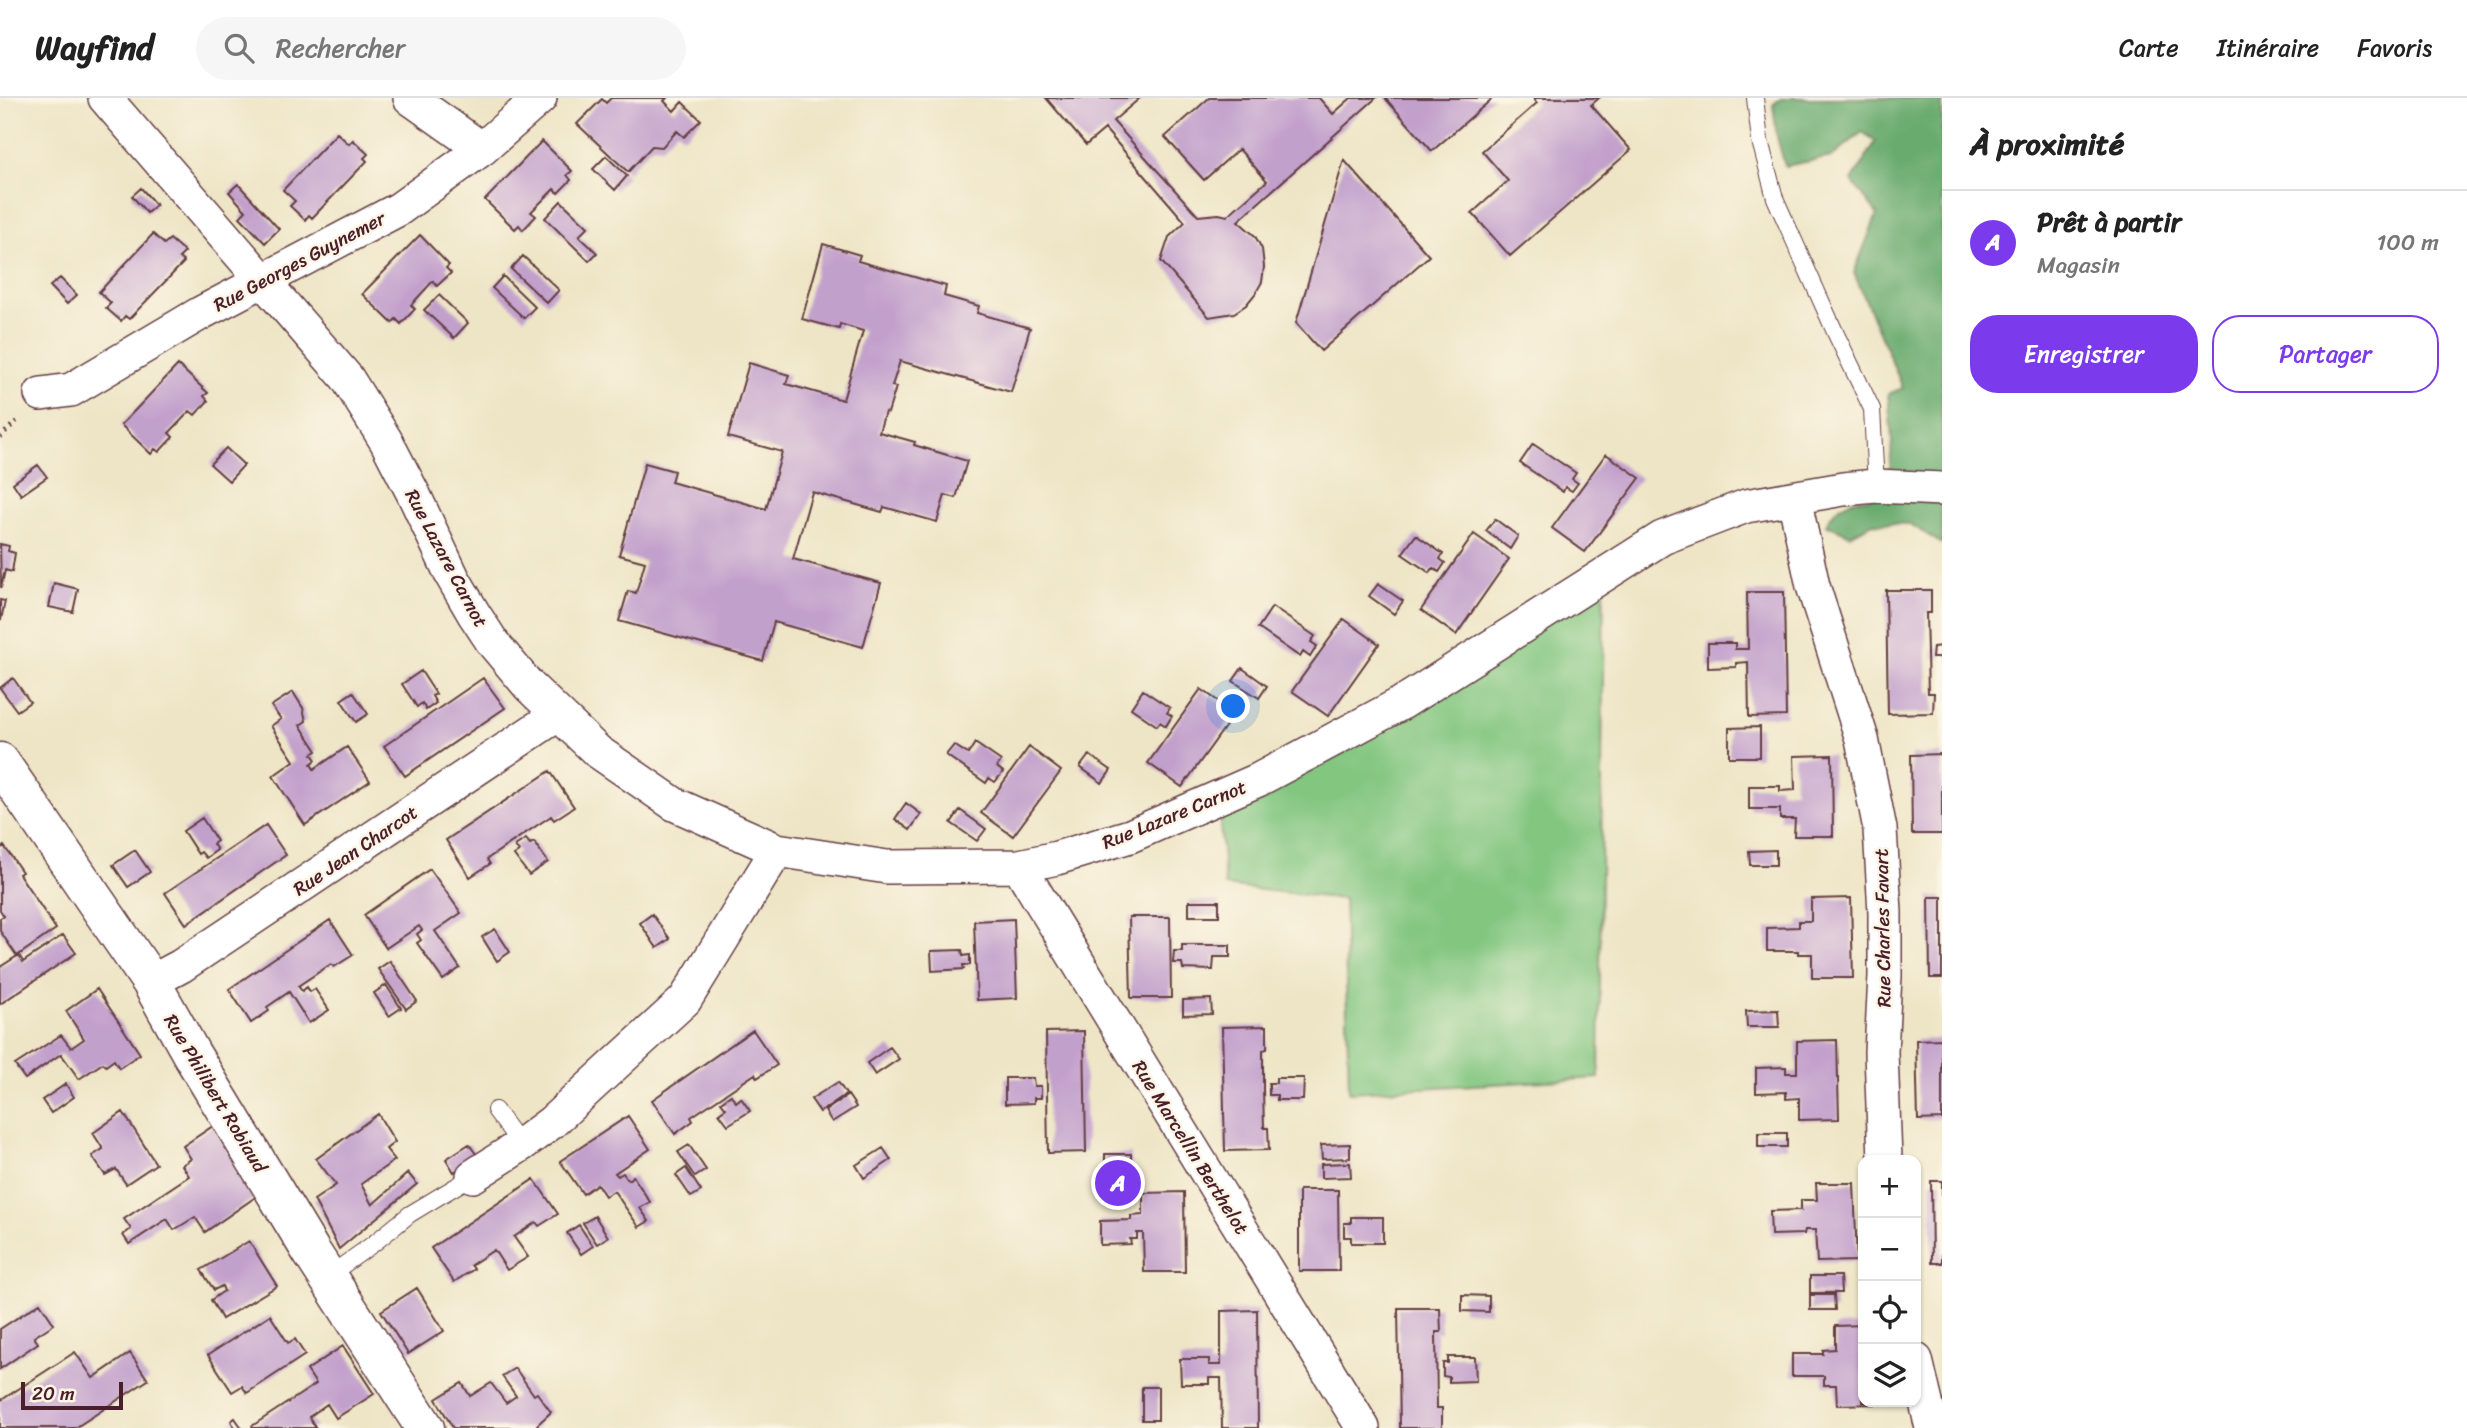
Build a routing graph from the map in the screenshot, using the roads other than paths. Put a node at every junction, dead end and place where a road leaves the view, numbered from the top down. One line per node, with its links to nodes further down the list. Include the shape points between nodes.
1 (105, 98): 6 (street, Rue Lazare Carnot)
2 (410, 98): 5 (street)
3 (540, 98): 5 (street, Rue Georges Guynemer)
4 (1755, 98): 8 (lane, via 1760,141 1775,198 1872,409)
5 (482, 149): 6 (street, Rue Georges Guynemer, via 399,209)
6 (265, 281): 7 (street, Rue Georges Guynemer, via 71,390); 11 (street, Rue Lazare Carnot, via 347,377 386,441 474,614 493,643)
7 (41, 394)
8 (1876, 486): 9 (street, Rue Lazare Carnot); 10 (street, Rue Lazare Carnot)
9 (1942, 489)
10 (1794, 498): 14 (street, Rue Lazare Carnot, via 1745,506 1662,538 1402,703 1258,780 1130,836); 18 (street, Rue Charles Favart, via 1813,586 1862,739 1880,829 1885,912 1881,1052)
11 (557, 715): 13 (street, Rue Lazare Carnot, via 608,760 674,804); 15 (street, Rue Jean Charcot)
12 (0, 762): 15 (street, Rue Philibert Robiaud)
13 (777, 850): 14 (street, Rue Lazare Carnot, via 887,867); 17 (street, via 685,1000)
14 (1019, 866): 23 (street, Rue Marcellin Berthelot)
15 (151, 982): 20 (street, Rue Philibert Robiaud)
16 (495, 1110): 17 (lane)
17 (521, 1145): 19 (street)
18 (1885, 1155)
19 (473, 1176): 20 (lane, via 410,1214)
20 (328, 1276): 22 (street, Rue Philibert Robiaud)
21 (1921, 1381): 24 (street)
22 (425, 1428)
23 (1363, 1428)
24 (1932, 1428)

